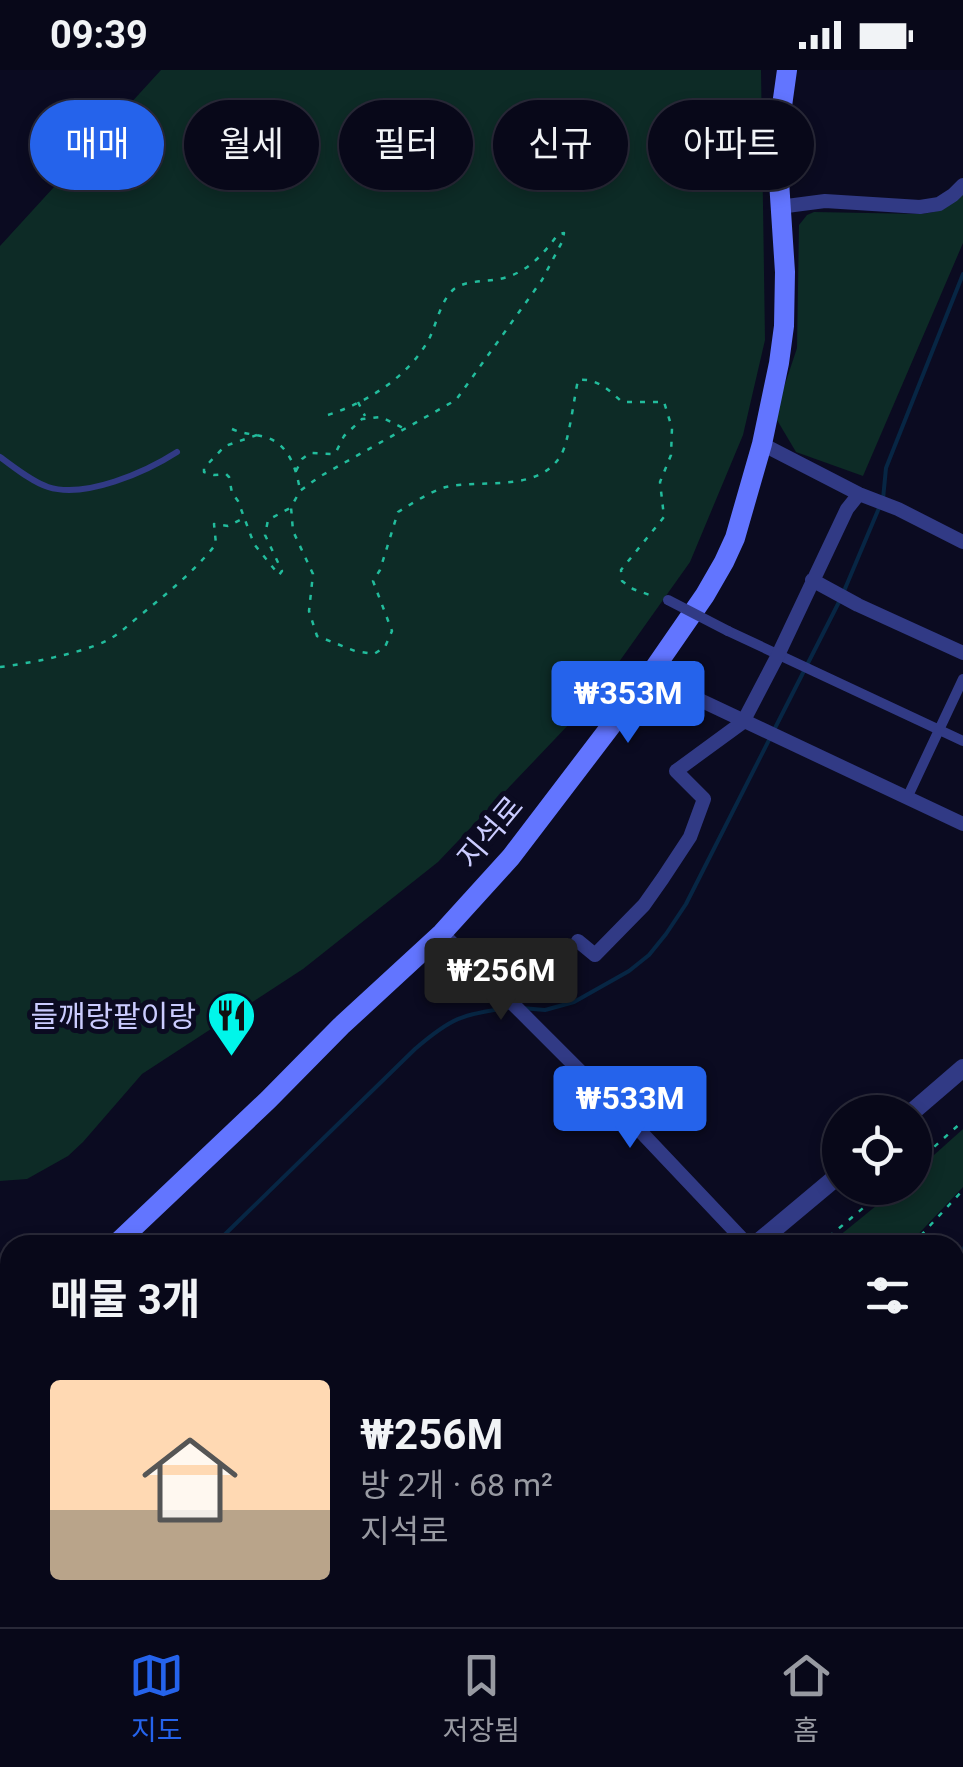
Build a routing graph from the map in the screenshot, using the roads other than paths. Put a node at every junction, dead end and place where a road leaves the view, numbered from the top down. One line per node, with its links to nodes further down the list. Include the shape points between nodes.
1 (787, 70): 3 (main road, 지석로)
2 (963, 185): 3 (street, via 939,204 920,207)
3 (779, 207): 4 (main road, 지석로, via 784,326)
4 (762, 444): 7 (street); 13 (main road, 지석로, via 724,562)
5 (177, 452): 6 (lane, via 137,473 70,490 46,487)
6 (0, 457)
7 (859, 494): 8 (street); 9 (street)
8 (963, 542)
9 (812, 580): 11 (street); 12 (street)
10 (668, 600): 12 (street, bridge)
11 (963, 654)
12 (784, 657): 15 (street); 16 (street)
13 (649, 676): 15 (street); 20 (main road, 지석로, via 523,842)
14 (963, 679): 16 (street)
15 (750, 724): 18 (street); 21 (street, via 676,771 704,799 690,836 644,905 594,955)
16 (939, 730): 17 (street); 18 (street)
17 (963, 742)
18 (907, 798): 19 (street)
19 (963, 824)
20 (442, 933): 25 (main road, 지석로); 26 (street)
21 (578, 941)
22 (963, 1068): 23 (street)
23 (932, 1095)
24 (822, 1189): 27 (street)
25 (126, 1235)
26 (742, 1235)
27 (764, 1235)

